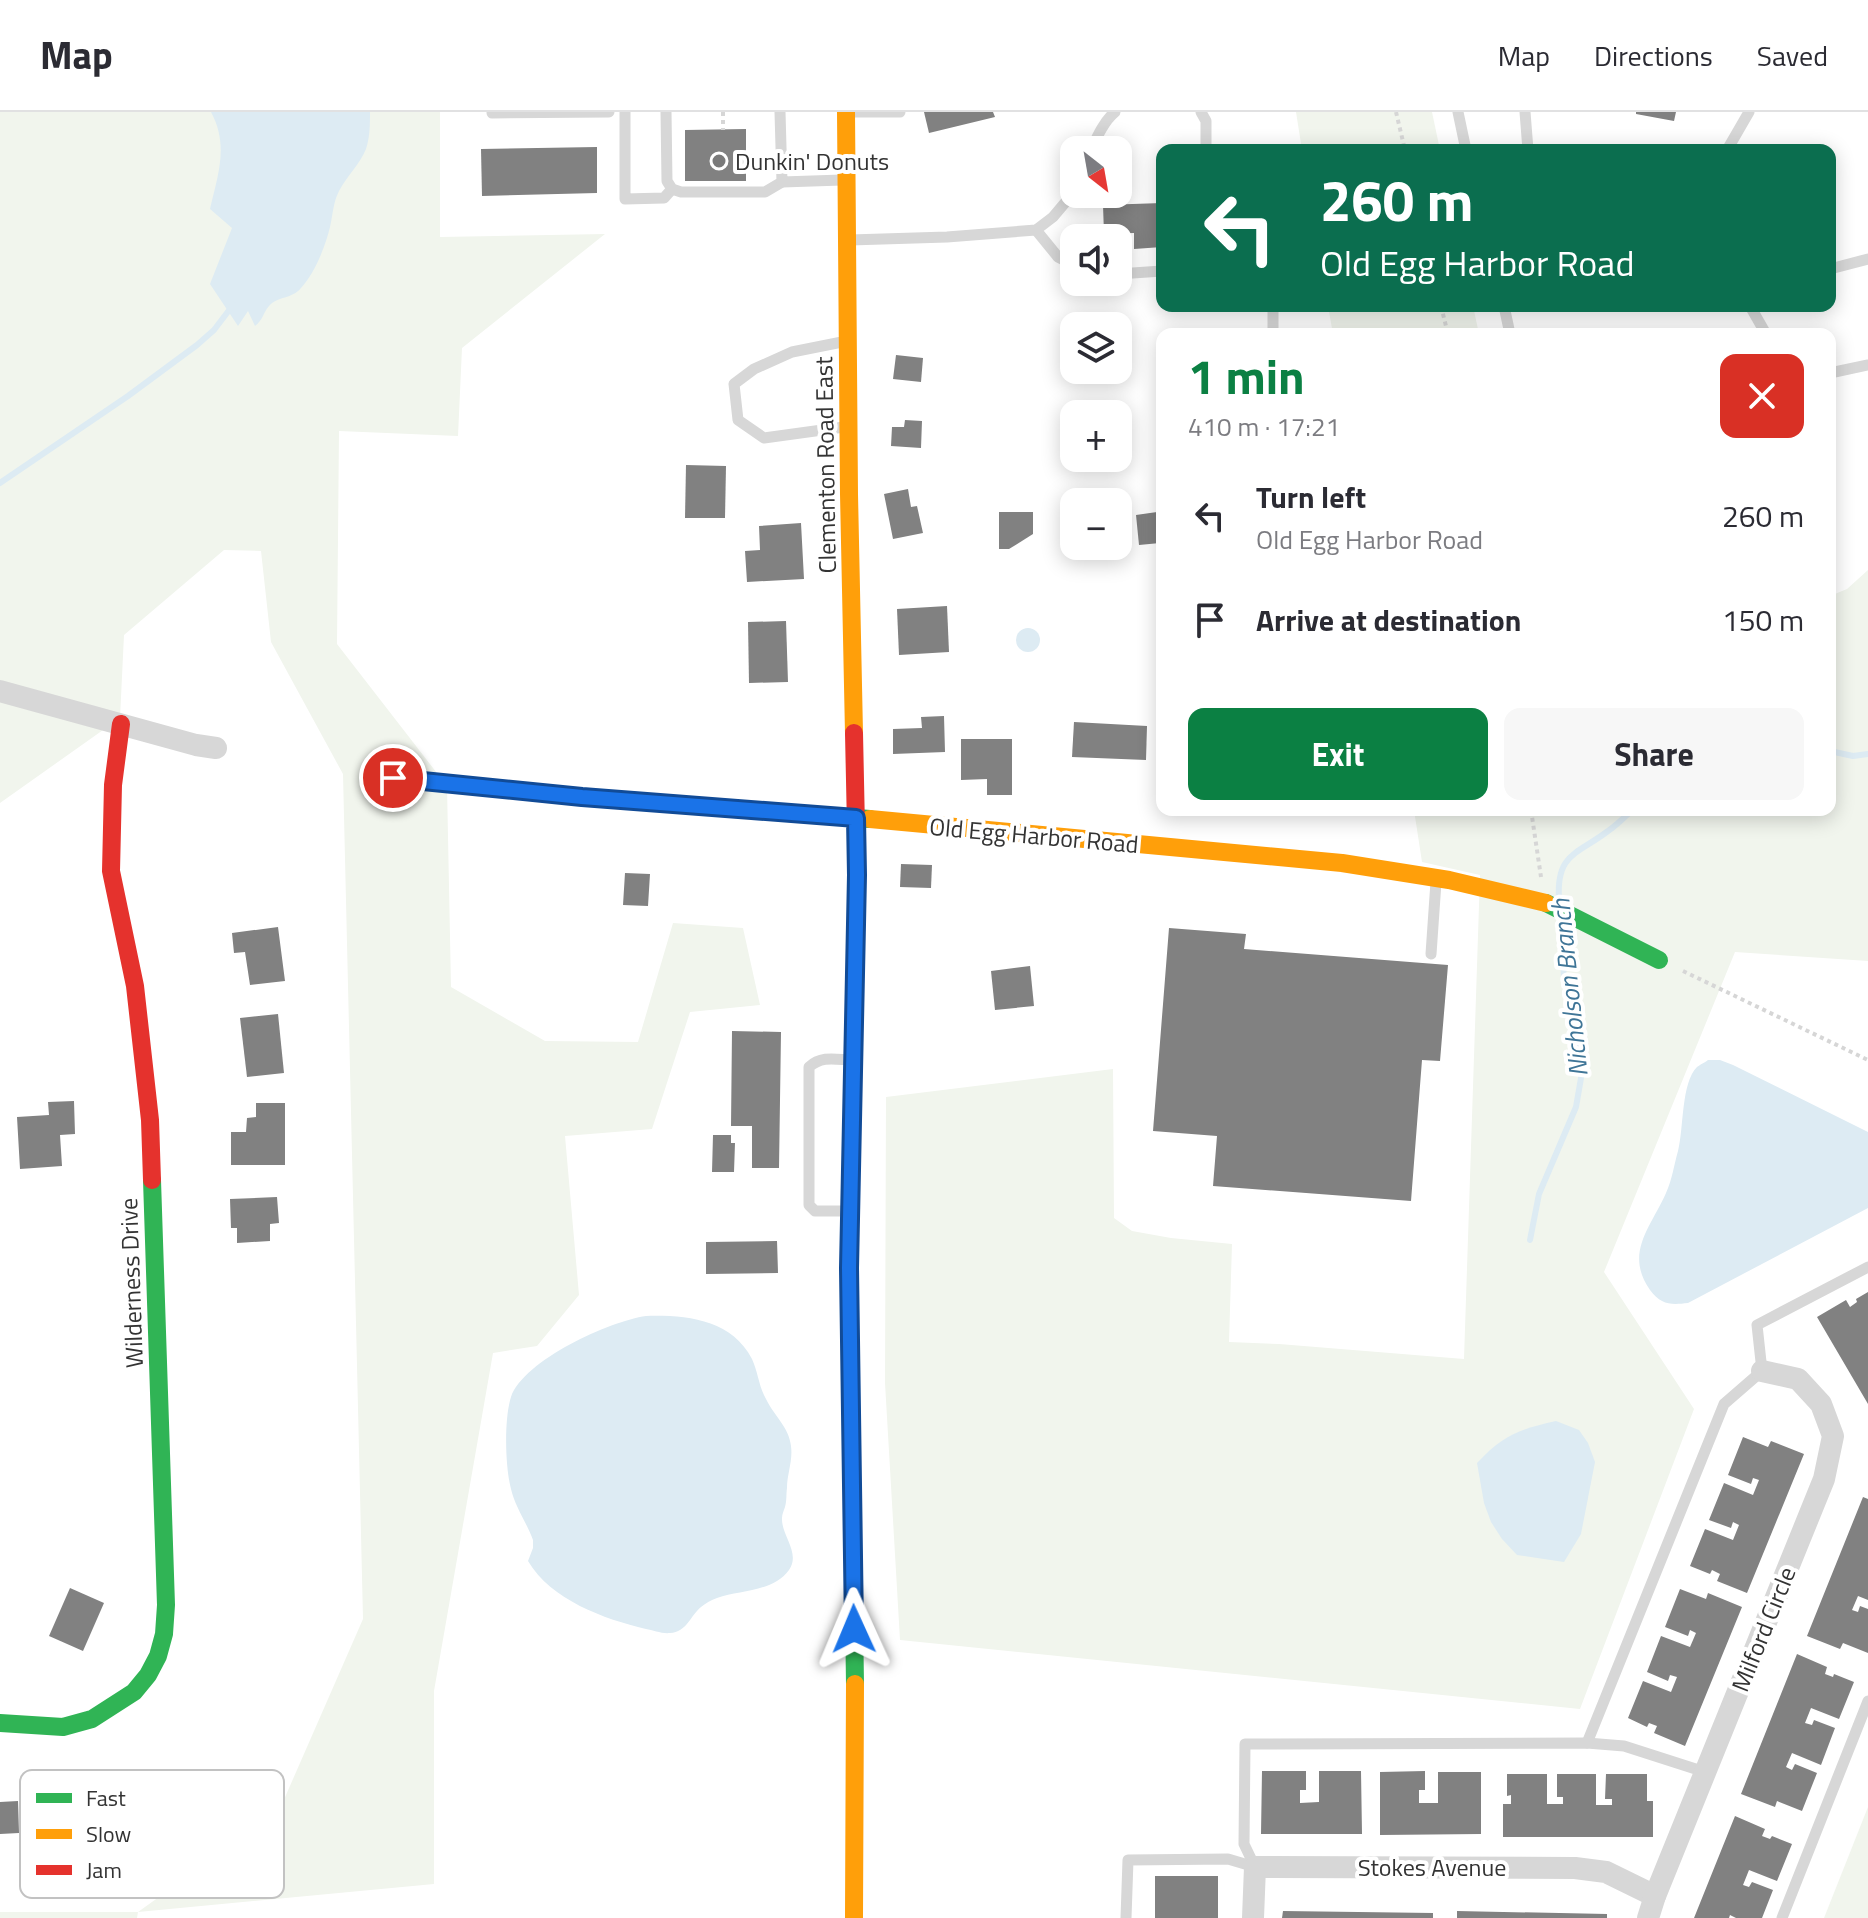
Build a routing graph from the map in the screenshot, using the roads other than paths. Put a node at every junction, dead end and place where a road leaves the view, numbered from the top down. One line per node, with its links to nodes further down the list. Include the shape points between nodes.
1 (609, 112): 12 (lane)
2 (625, 112): 20 (lane, via 625,199 664,198)
3 (666, 112): 20 (lane, via 667,181)
4 (780, 112): 19 (lane)
5 (846, 112): 6 (lane); 18 (street, Clementon Road East)
6 (900, 112)
7 (1115, 112): 13 (lane)
8 (1201, 112): 14 (lane)
9 (1458, 112): 15 (lane)
10 (1525, 112): 16 (lane)
11 (1749, 112): 17 (lane)
12 (492, 113)
13 (1098, 136)
14 (1206, 144)
15 (1465, 144)
16 (1528, 144)
17 (1730, 144)
18 (847, 180): 19 (lane); 23 (street, Clementon Road East)
19 (782, 182): 20 (lane, via 765,192)
20 (672, 189)
21 (1061, 208): 22 (lane)
22 (1036, 230): 23 (lane); 24 (lane)
23 (847, 240): 29 (street, Clementon Road East)
24 (1060, 258)
25 (1868, 259): 26 (lane)
26 (1836, 267)
27 (1156, 271): 28 (lane)
28 (1132, 273)
29 (848, 341): 32 (street, Clementon Road East); 32 (lane, via 792,352 734,384 738,420 764,438)
30 (1868, 365): 31 (lane)
31 (1836, 372)
32 (848, 427): 37 (street, Clementon Road East)
33 (0, 691): 34 (street)
34 (121, 724): 35 (street); 46 (street, Wilderness Drive, via 111,871 135,986 150,1120 164,1634 158,1656 134,1692 92,1719 63,1727)
35 (216, 748)
36 (393, 778): 37 (street, Old Egg Harbor Road)
37 (856, 818): 38 (street, Old Egg Harbor Road, via 1342,863); 41 (street, Clementon Road East)
38 (1437, 878): 39 (lane); 40 (street, Old Egg Harbor Road, via 1545,903)
39 (1431, 954)
40 (1659, 960)
41 (853, 1060): 42 (street, Clementon Road East); 42 (lane, via 823,1059 809,1067 809,1205 815,1211)
42 (850, 1210): 51 (street, Clementon Road East)
43 (1868, 1267): 44 (lane, via 1757,1325)
44 (1762, 1371): 47 (lane, via 1724,1404); 48 (street, Milford Circle, via 1798,1379 1821,1404 1833,1436 1824,1479)
45 (1868, 1701): 55 (lane)
46 (0, 1723)
47 (1587, 1743): 48 (lane, via 1624,1746); 49 (lane, via 1245,1744 1244,1844)
48 (1705, 1772): 50 (street, Milford Circle)
49 (1255, 1867): 50 (street, Stokes Avenue, via 1575,1868 1606,1872); 52 (lane, via 1228,1859 1128,1860); 53 (street)
50 (1655, 1896): 54 (street, Milford Circle)
51 (854, 1918)
52 (1126, 1918)
53 (1253, 1918)
54 (1648, 1918)
55 (1782, 1918)

